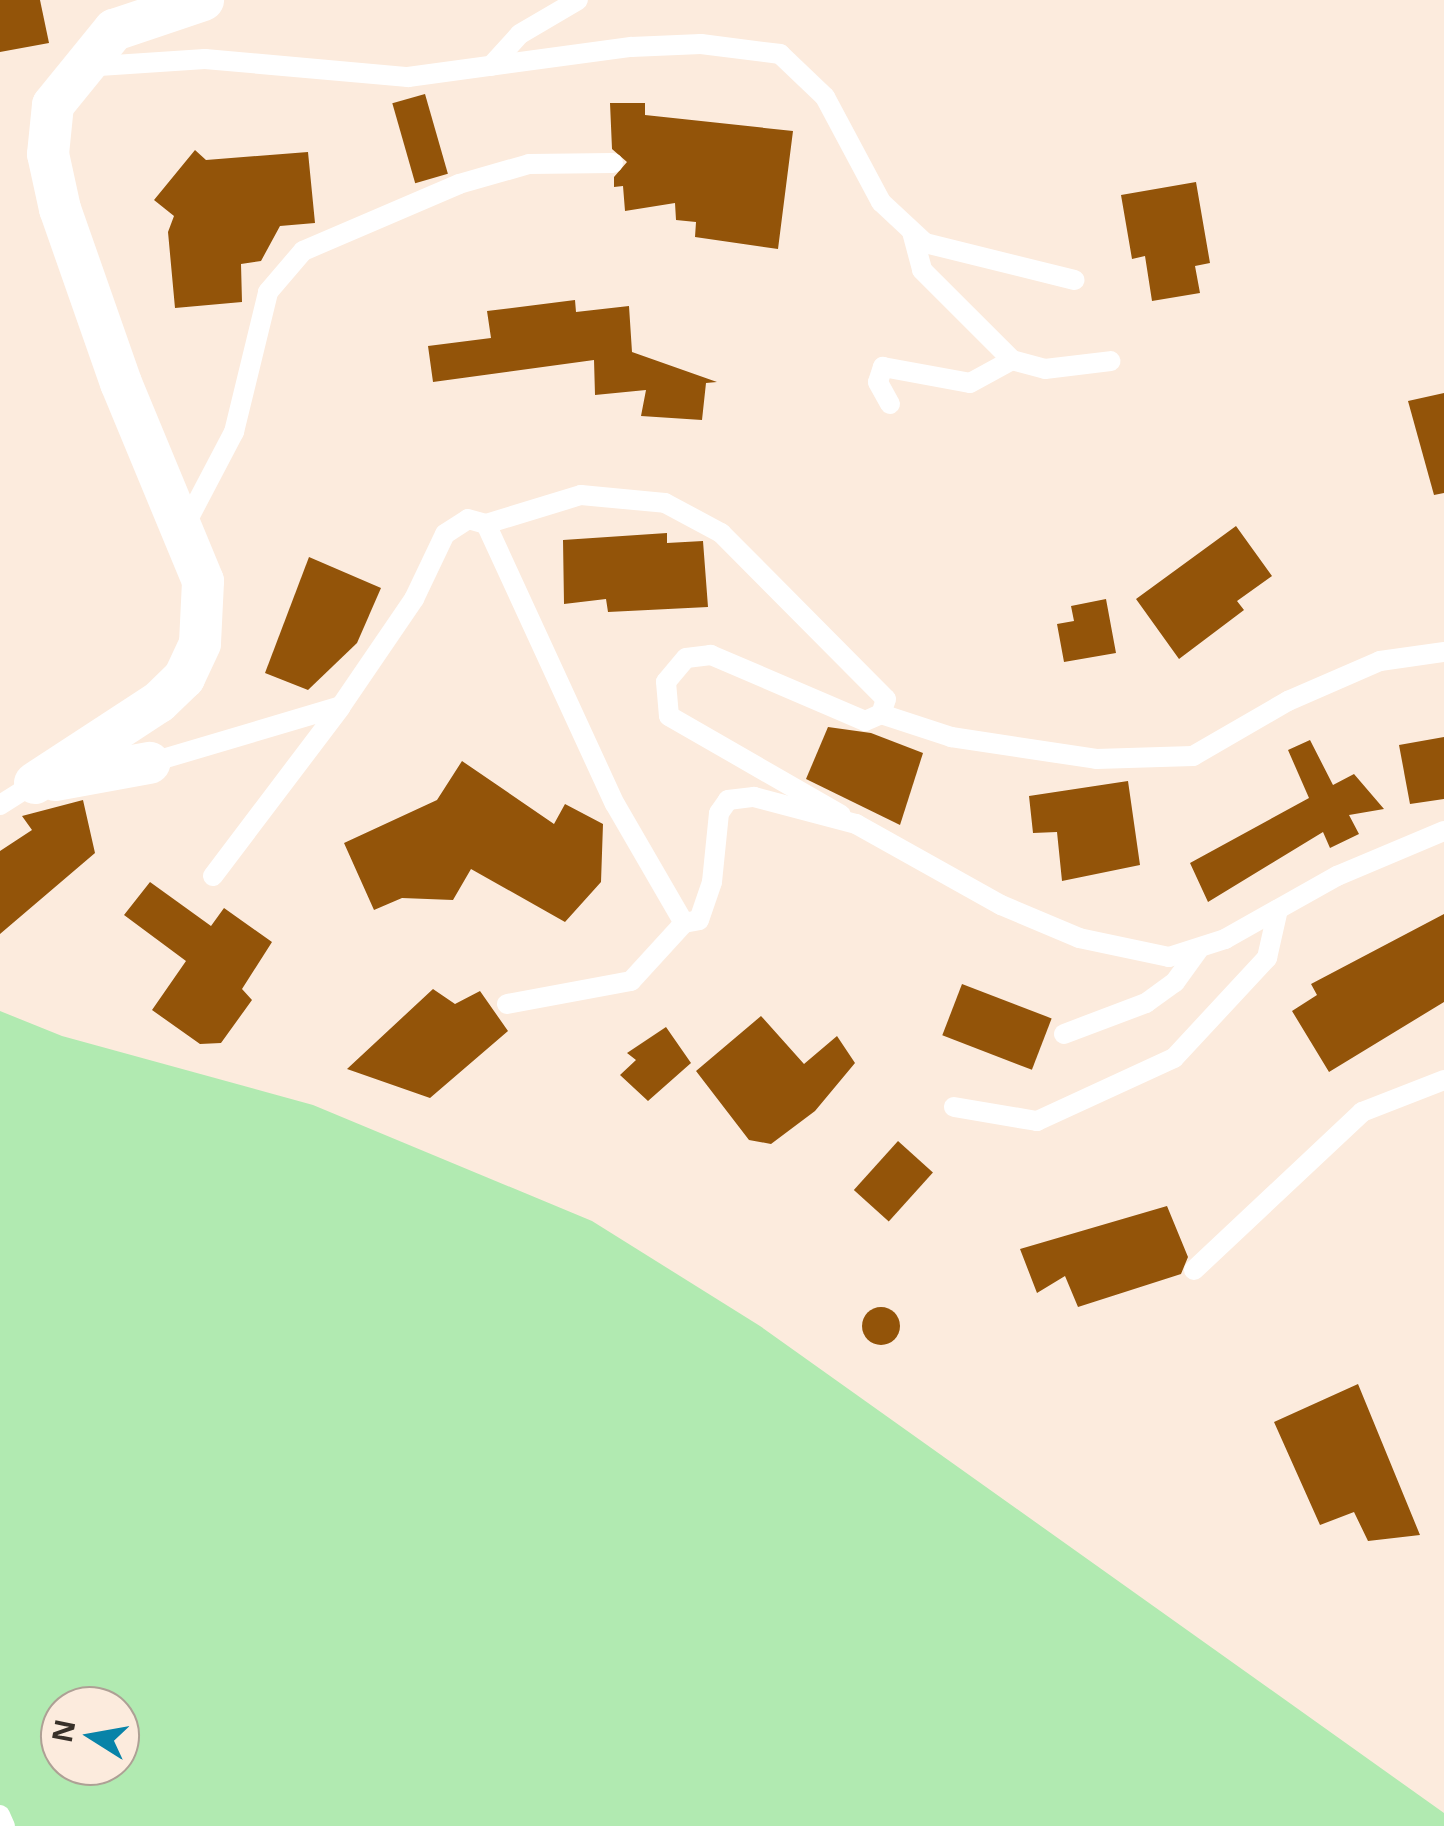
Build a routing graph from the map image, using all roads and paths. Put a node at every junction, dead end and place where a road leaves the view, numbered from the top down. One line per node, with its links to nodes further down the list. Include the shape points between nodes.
1 (203, 0): 4 (street, via 114,30)
2 (578, 0): 3 (lane, via 520,34)
3 (492, 66): 4 (lane, via 408,77 205,59); 6 (lane, via 701,44 780,54 824,97 881,202)
4 (82, 67): 12 (street, via 54,106 52,172 121,383)
5 (613, 163): 12 (lane, via 529,164 459,184 302,250 268,292 234,432)
6 (912, 230): 7 (lane, via 925,243); 8 (lane, via 922,270)
7 (1074, 280)
8 (1012, 360): 9 (lane, via 1046,370); 10 (lane, via 970,383 884,367 878,382)
9 (1111, 361)
10 (890, 404)
11 (486, 524): 14 (lane, via 468,518 446,534 414,600); 15 (lane, via 581,495 665,503 721,533 812,630 872,680 886,699); 22 (lane, via 614,804)
12 (182, 531): 17 (street, via 203,580 206,613 184,678 159,702)
13 (1444, 652): 15 (lane, via 1380,661 1288,701 1192,756 1096,759 951,737)
14 (341, 706): 16 (lane, via 288,727); 20 (lane)
15 (881, 714): 18 (lane, via 865,721 710,655 686,658 666,682 669,716)
16 (149, 763): 17 (street)
17 (17, 794)
18 (856, 824): 22 (lane, via 754,796 728,800 711,843 712,882 699,920); 23 (lane, via 1001,905 1079,938 1169,957)
19 (1444, 831): 21 (lane)
20 (212, 876)
21 (1278, 909): 23 (lane); 27 (lane, via 1267,958 1174,1058 1037,1121)
22 (684, 923): 24 (lane, via 631,981)
23 (1198, 950): 25 (lane, via 1175,982 1146,1003)
24 (506, 1004)
25 (1064, 1034)
26 (1444, 1080): 28 (lane, via 1362,1112)
27 (954, 1107)
28 (1194, 1270)
29 (0, 1815): 30 (lane)
30 (4, 1826)

